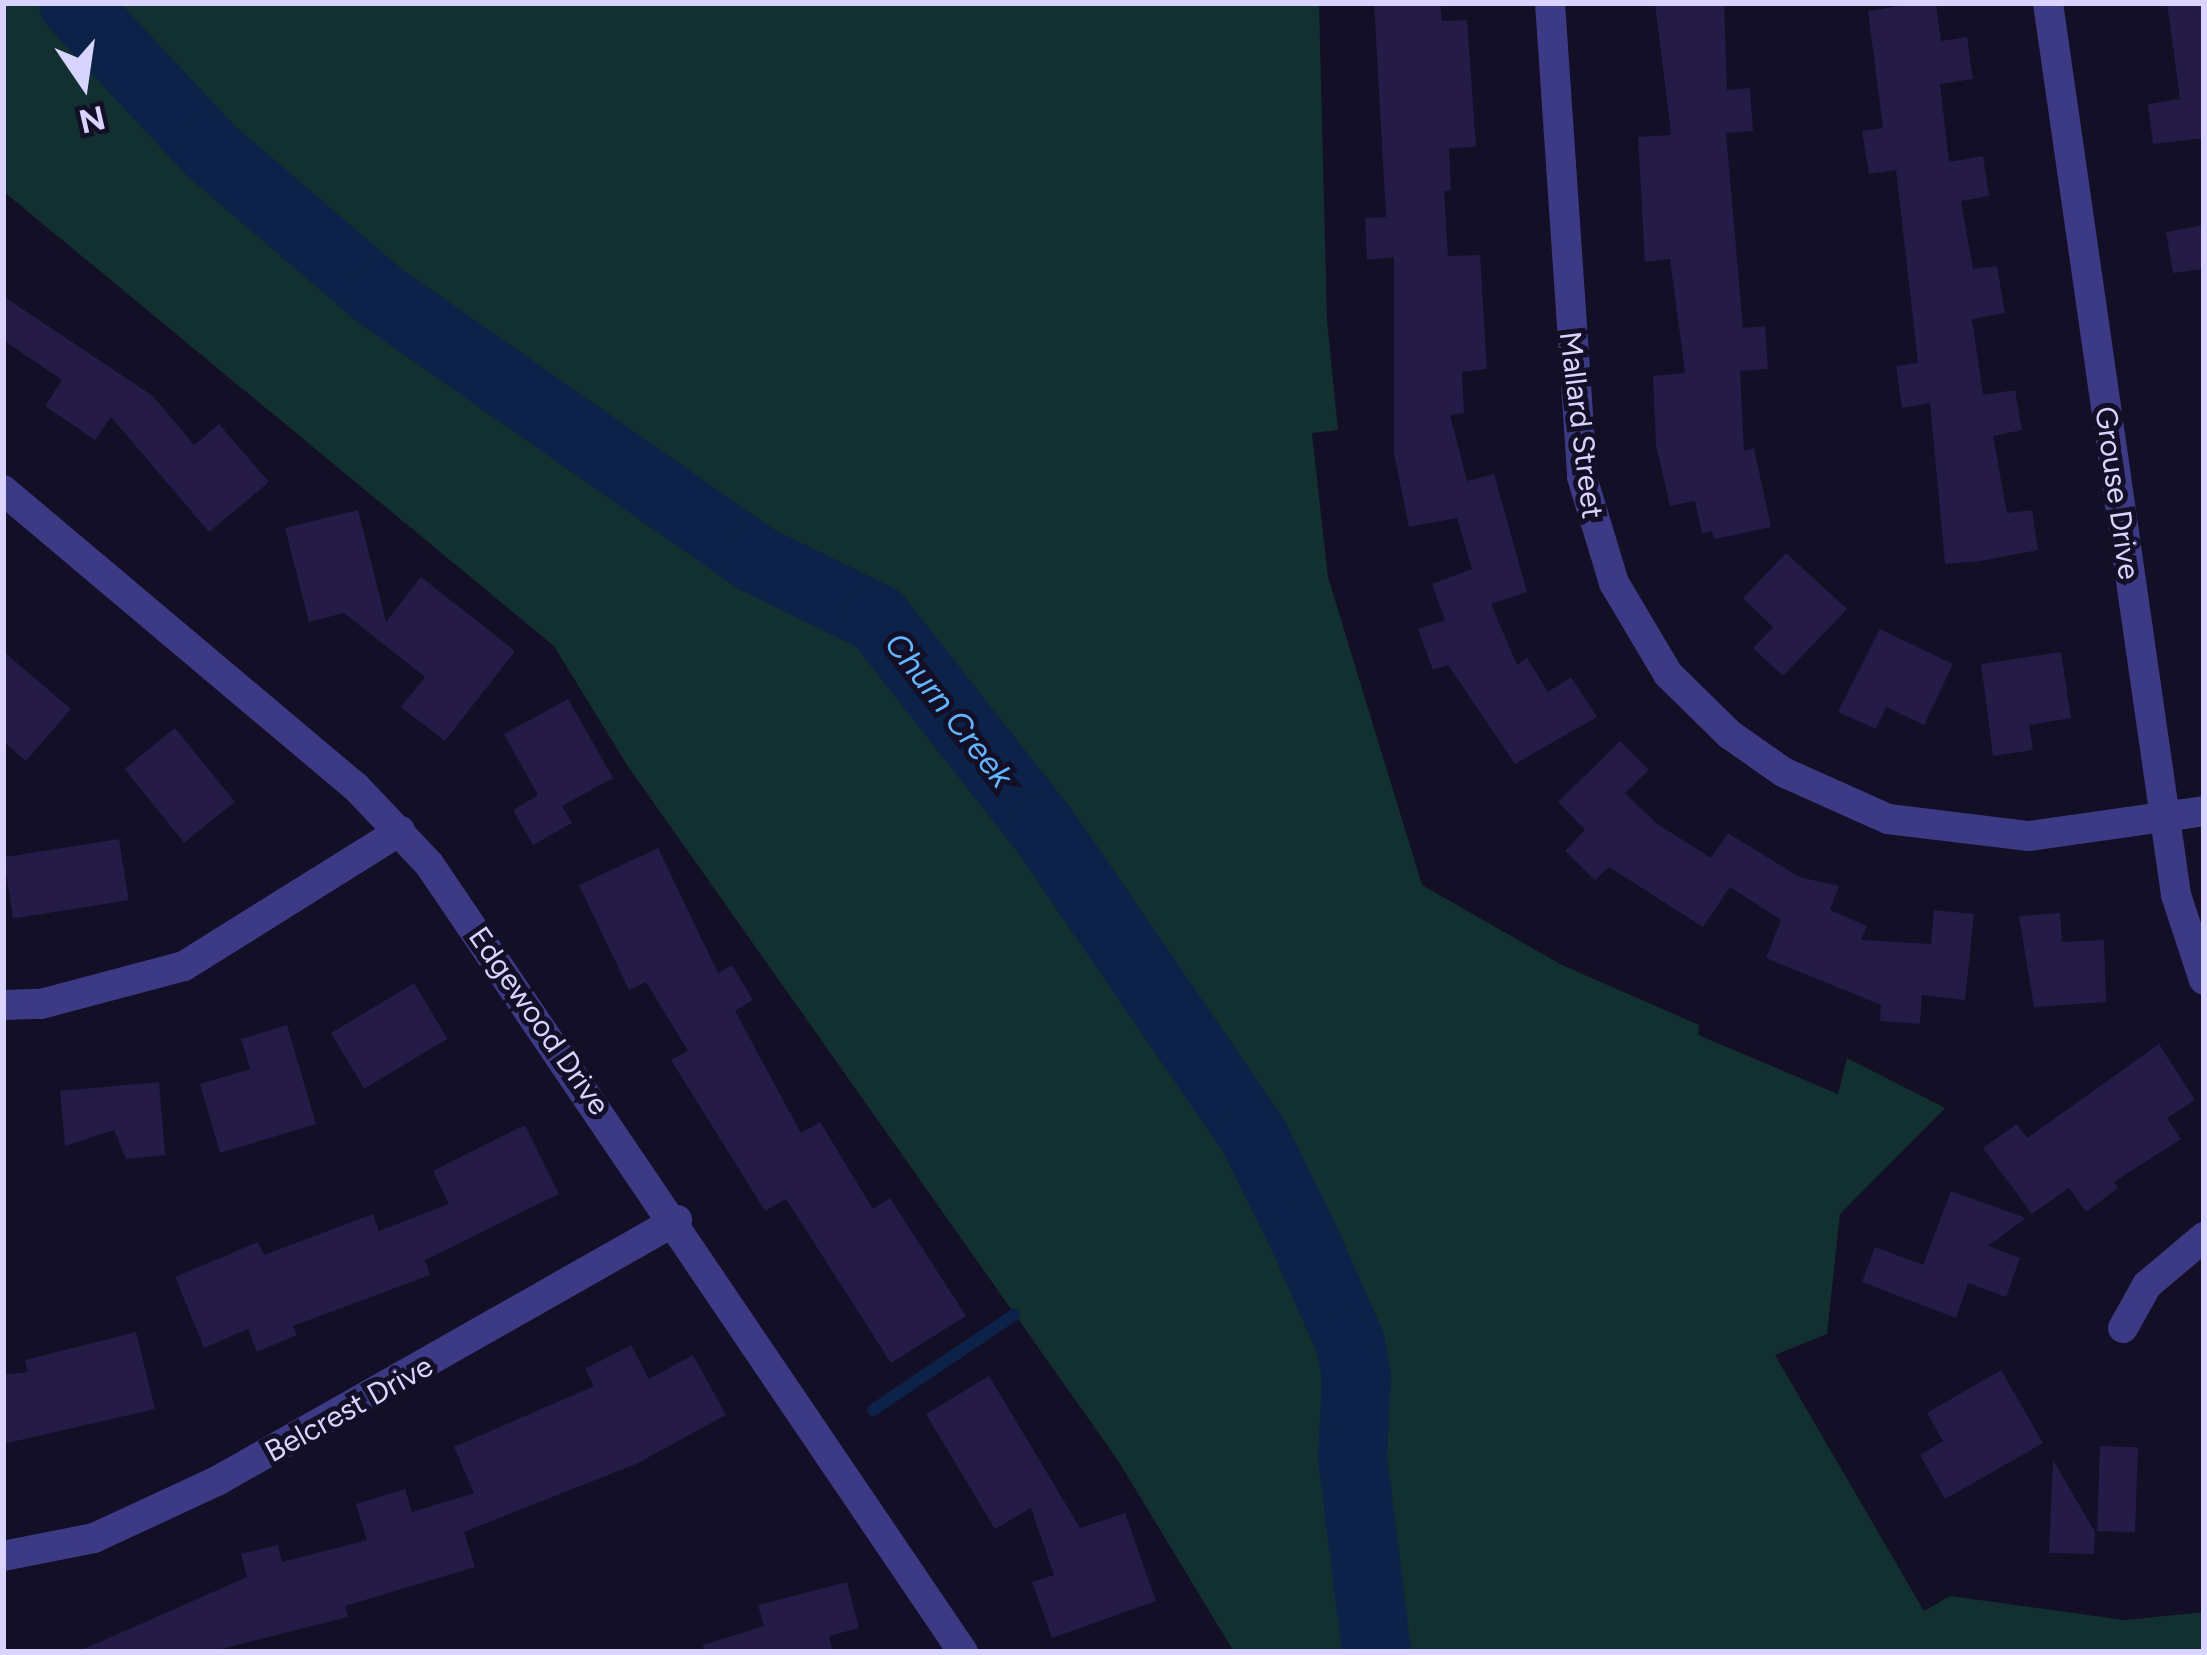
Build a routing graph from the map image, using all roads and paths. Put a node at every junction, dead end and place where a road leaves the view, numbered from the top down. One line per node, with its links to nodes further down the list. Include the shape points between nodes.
1 (1550, 3): 5 (street, Mallard Street, via 1582,477 1614,583 1668,674 1729,734 1783,772 1888,818 2029,836)
2 (2048, 3): 5 (street, Grouse Drive)
3 (3, 490): 6 (street, Edgewood Drive)
4 (2204, 811): 5 (street, Mallard Street)
5 (2166, 818): 7 (street, Grouse Drive, via 2181,921)
6 (400, 831): 8 (street, via 184,966 41,1004); 9 (street, Edgewood Drive)
7 (2204, 980)
8 (3, 1005)
9 (677, 1220): 12 (street, Belcrest Drive, via 217,1481 94,1538); 13 (street, Edgewood Drive)
10 (2204, 1237): 11 (street, via 2146,1285)
11 (2123, 1328)
12 (3, 1556)
13 (963, 1652)

